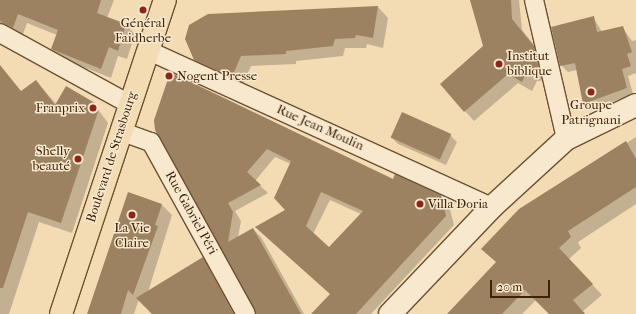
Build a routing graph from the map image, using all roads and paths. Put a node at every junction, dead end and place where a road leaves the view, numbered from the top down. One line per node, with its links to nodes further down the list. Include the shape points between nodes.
1 (165, 0): 4 (main road, Boulevard de Strasbourg)
2 (534, 0): 8 (street)
3 (0, 33): 5 (street)
4 (147, 50): 5 (main road, Boulevard de Strasbourg); 9 (street, Rue Jean Moulin)
5 (128, 104): 7 (main road, Boulevard de Strasbourg)
6 (636, 105): 8 (main road)
7 (120, 131): 10 (main road, Boulevard de Strasbourg); 11 (street, Rue Gabriel Péri, via 151,142)
8 (566, 139): 9 (main road)
9 (492, 207): 12 (main road)
10 (61, 314)
11 (246, 314)
12 (390, 314)

